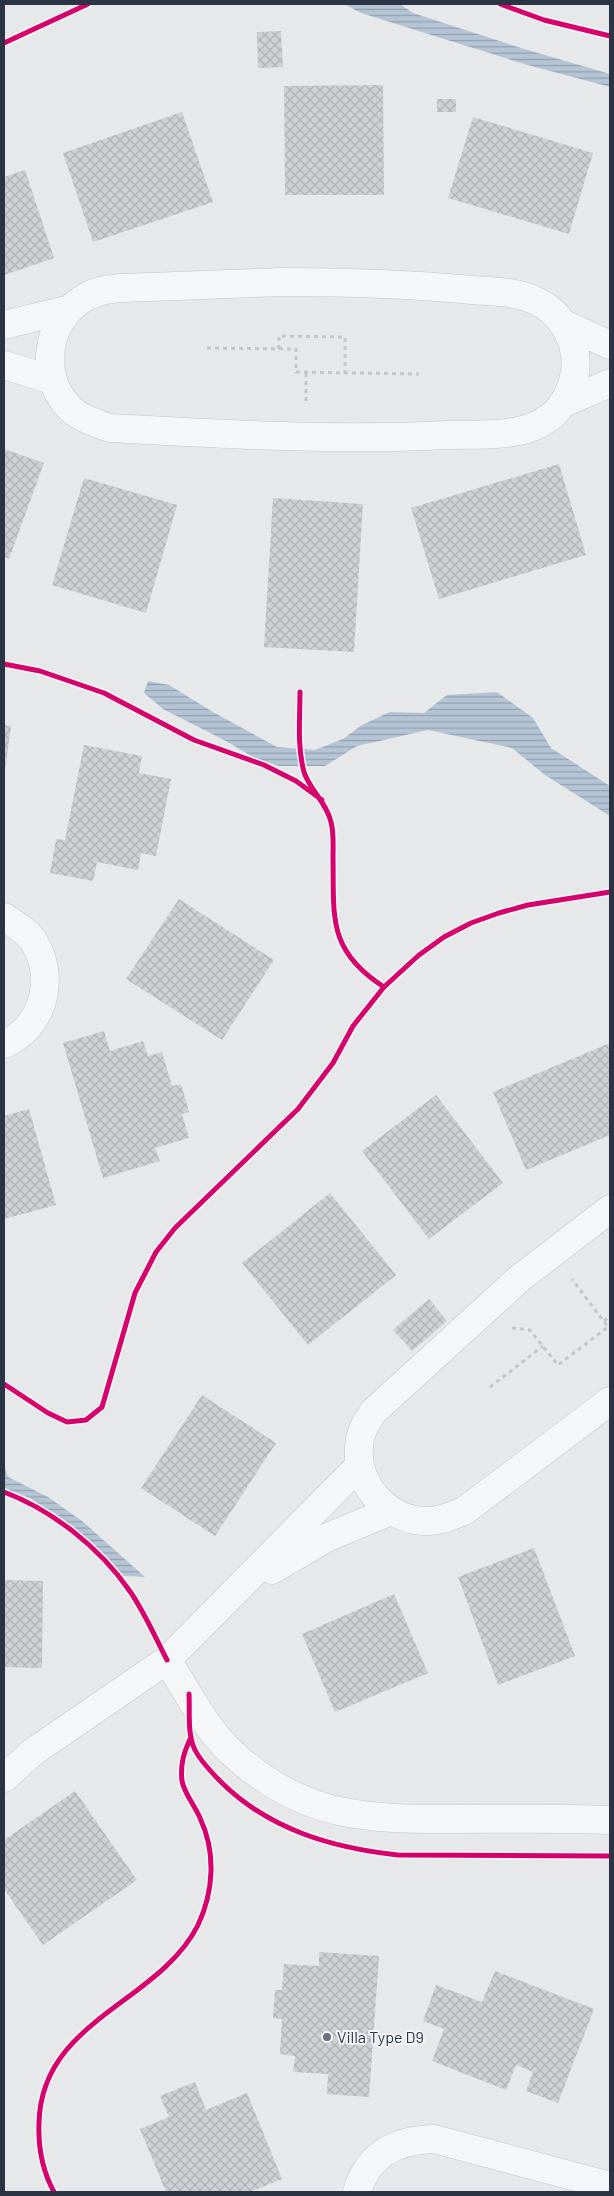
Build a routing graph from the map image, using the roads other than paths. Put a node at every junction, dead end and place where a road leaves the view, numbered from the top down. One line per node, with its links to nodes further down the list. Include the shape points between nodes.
1 (70, 309): 2 (street, via 86,297 104,290 360,282 515,294 551,310); 3 (street); 6 (street, via 58,324 51,342 49,361)
2 (564, 324): 4 (street); 8 (street, via 573,343 576,362)
3 (4, 325)
4 (610, 345)
5 (4, 365): 6 (street)
6 (53, 380): 8 (street, via 62,398 75,412 110,428 306,437 418,437 518,432 536,426)
7 (610, 383): 8 (street)
8 (566, 402)
9 (4, 917): 10 (street, via 33,941 42,958 45,978 36,1018)
10 (4, 1044)
11 (610, 1209): 13 (street, via 552,1252 490,1305 373,1412 363,1428 359,1446)
12 (610, 1401): 14 (street, via 464,1511 427,1521 408,1519)
13 (360, 1465): 14 (street, via 376,1499); 15 (street)
14 (391, 1511): 15 (street, via 328,1537)
15 (236, 1592): 16 (street)
16 (167, 1660): 18 (street); 20 (street, via 208,1725 231,1752 259,1775 323,1808 358,1816 394,1819)
17 (4, 1750): 18 (street)
18 (33, 1752): 19 (street)
19 (4, 1778)
20 (610, 1820)
21 (610, 2183): 22 (street, via 434,2139 394,2146 378,2157 365,2172)
22 (357, 2192)

